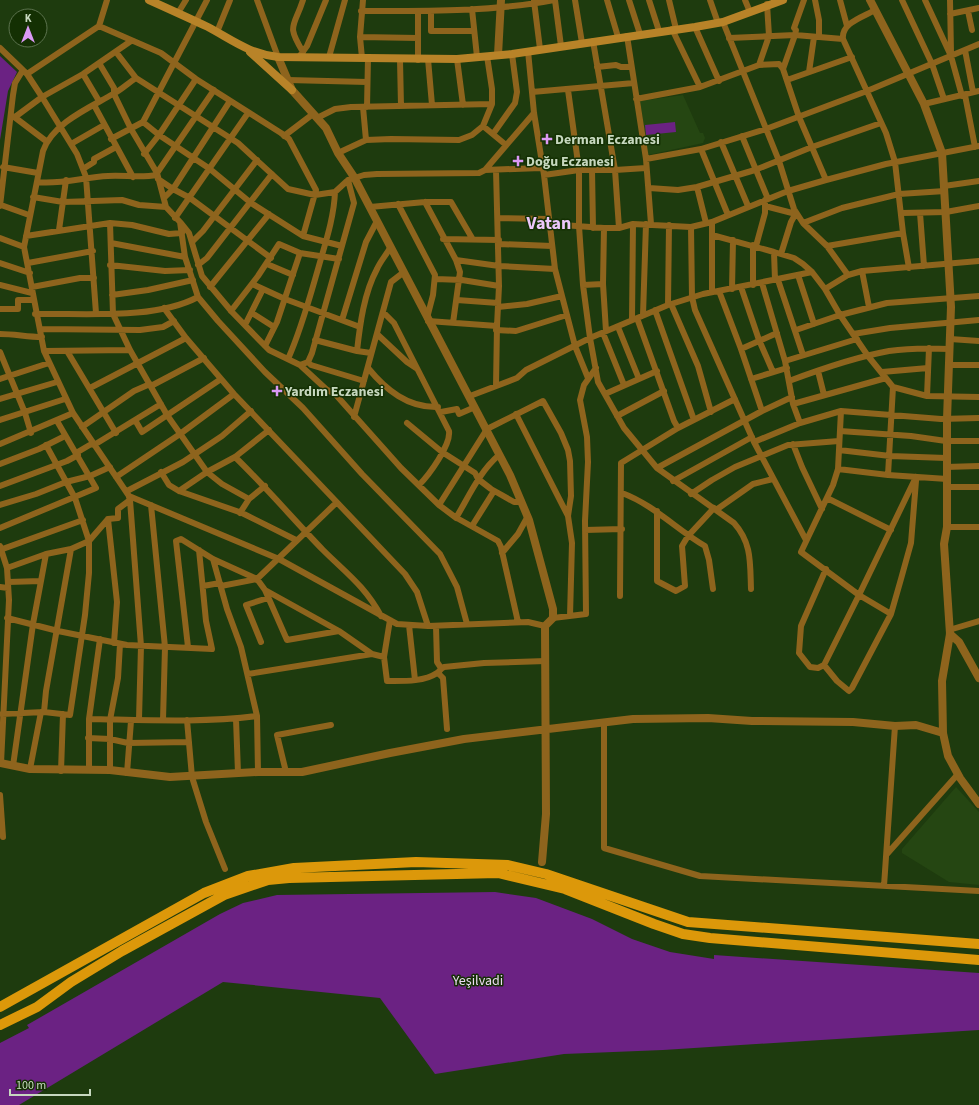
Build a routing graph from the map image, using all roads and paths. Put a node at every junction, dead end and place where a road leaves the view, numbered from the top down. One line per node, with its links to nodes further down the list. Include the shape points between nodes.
1 (107, 0): 45 (street)
2 (149, 0): 29 (main road)
3 (186, 0): 41 (street)
4 (207, 0): 43 (street)
5 (230, 0): 52 (street)
6 (257, 0): 79 (street)
7 (303, 0): 75 (street, via 292,25)
8 (326, 0): 75 (street)
9 (344, 0): 80 (street)
10 (363, 0): 37 (street)
11 (486, 0): 32 (street)
12 (554, 0): 28 (street); 67 (street)
13 (575, 0): 65 (street)
14 (606, 0): 58 (street)
15 (629, 0): 53 (street)
16 (649, 0): 51 (street)
17 (669, 0): 48 (street)
18 (710, 0): 44 (street)
19 (745, 0): 40 (street)
20 (783, 0): 31 (main road)
21 (804, 0): 54 (street, via 794,28)
22 (816, 0): 59 (street, via 820,20)
23 (840, 0): 46 (street)
24 (870, 0): 35 (street)
25 (902, 0): 90 (street)
26 (925, 0): 78 (street)
27 (950, 0): 42 (street)
28 (534, 2): 30 (street); 70 (street)
29 (164, 3): 41 (main road)
30 (501, 3): 32 (street); 76 (street)
31 (770, 3): 40 (main road); 56 (street)
32 (486, 8): 34 (street)
33 (979, 8): 36 (street)
34 (472, 9): 39 (street); 50 (street)
35 (875, 10): 46 (street); 99 (street)
36 (968, 10): 42 (street); 49 (street)
37 (361, 11): 38 (street); 57 (street)
38 (418, 11): 39 (street); 60 (street)
39 (431, 11): 50 (street, via 431,31)
40 (750, 12): 44 (main road)
41 (178, 14): 43 (main road)
42 (950, 14): 78 (street)
43 (196, 22): 52 (main road); 88 (street)
44 (720, 22): 47 (main road); 61 (street)
45 (99, 26): 63 (street); 95 (street)
46 (847, 26): 62 (street)
47 (695, 27): 48 (main road); 104 (street)
48 (674, 29): 51 (main road); 108 (street)
49 (972, 30)
50 (474, 31): 81 (street)
51 (659, 31): 53 (main road)
52 (217, 32): 69 (main road)
53 (640, 34): 55 (main road)
54 (795, 35): 56 (street); 59 (street); 94 (street)
55 (627, 36): 58 (main road); 91 (street)
56 (769, 36): 61 (street); 92 (street)
57 (360, 37): 60 (street); 83 (street)
58 (618, 37): 64 (main road)
59 (817, 37): 62 (street); 96 (street)
60 (418, 38): 87 (street)
61 (729, 38): 97 (street)
62 (843, 39): 82 (street)
63 (131, 41): 73 (street); 88 (street, via 161,53)
64 (593, 41): 65 (main road); 93 (street)
65 (582, 43): 67 (main road)
66 (979, 44): 71 (street)
67 (561, 46): 70 (main road)
68 (0, 48): 95 (street)
69 (246, 49): 79 (main road, via 260,55); 110 (main road)
70 (540, 49): 72 (main road)
71 (965, 50): 78 (street); 115 (street)
72 (528, 51): 74 (main road); 114 (street)
73 (116, 52): 89 (street); 100 (street)
74 (512, 54): 76 (main road); 144 (street, via 517,92 515,103)
75 (301, 55): 79 (main road); 80 (main road)
76 (498, 55): 77 (main road)
77 (487, 56): 81 (main road); 123 (street)
78 (951, 56): 90 (street); 117 (street)
79 (278, 57): 102 (street)
80 (329, 57): 83 (main road)
81 (477, 57): 85 (main road)
82 (852, 57): 96 (street); 112 (street)
83 (365, 58): 86 (main road); 105 (street)
84 (428, 59): 85 (main road); 87 (main road); 126 (street)
85 (458, 59): 127 (street)
86 (400, 60): 87 (main road); 128 (street)
87 (418, 60)
88 (173, 62): 101 (street); 113 (street)
89 (99, 63): 98 (street); 116 (street, via 114,88)
90 (932, 64): 99 (street); 120 (street)
91 (632, 66): 93 (street); 106 (street)
92 (759, 66): 94 (street, via 779,64); 97 (street)
93 (597, 67): 107 (street)
94 (783, 69): 103 (street)
95 (25, 72): 118 (street); 132 (street, via 16,84)
96 (809, 72): 103 (street)
97 (742, 73): 104 (street); 143 (street)
98 (83, 74): 118 (street); 122 (street)
99 (909, 74): 112 (street); 124 (street)
100 (136, 78): 113 (street); 116 (street)
101 (196, 79): 109 (street); 125 (street)
102 (288, 80): 105 (street); 110 (street)
103 (787, 80): 135 (street)
104 (719, 81): 108 (street)
105 (368, 82): 129 (street)
106 (634, 83): 107 (street); 119 (street)
107 (600, 85): 111 (street); 178 (street)
108 (700, 87): 119 (street)
109 (214, 90): 121 (street); 133 (street)
110 (292, 90): 134 (street)
111 (568, 90): 114 (street); 177 (street)
112 (867, 91): 135 (street); 137 (street)
113 (160, 92): 125 (street); 136 (street)
114 (532, 92): 131 (street)
115 (976, 92): 117 (street)
116 (114, 94): 122 (street); 142 (street)
117 (963, 95): 120 (street); 156 (street)
118 (42, 97): 132 (street); 139 (street)
119 (636, 99): 165 (street)
120 (944, 99): 124 (street)
121 (230, 101): 130 (street); 141 (street)
122 (96, 103): 138 (street); 139 (street)
123 (492, 104): 127 (street); 140 (street)
124 (924, 104): 161 (street)
125 (178, 105): 133 (street); 145 (street)
126 (432, 105): 127 (street); 128 (street)
127 (463, 105)
128 (402, 106): 129 (street)
129 (365, 107): 134 (street, via 335,109); 150 (street)
130 (248, 113): 146 (street); 148 (street)
131 (534, 113): 154 (street); 170 (street)
132 (13, 116): 151 (street); 162 (street)
133 (197, 116): 141 (street); 155 (street)
134 (315, 116): 146 (street); 160 (street, via 326,128)
135 (799, 117): 143 (street); 158 (street)
136 (143, 122): 142 (street); 145 (street)
137 (881, 123): 158 (street); 168 (street)
138 (104, 125): 149 (street); 153 (street)
139 (61, 126): 151 (street); 153 (street)
140 (482, 126): 144 (street); 150 (street, via 472,135 458,140)
141 (213, 127): 148 (street); 164 (street)
142 (131, 129): 149 (street); 163 (street)
143 (766, 129): 147 (street); 167 (street)
144 (493, 134): 154 (street)
145 (159, 135): 155 (street); 163 (street)
146 (284, 136): 202 (street, via 289,139 316,190)
147 (742, 136): 152 (street); 179 (street)
148 (230, 138): 166 (street); 173 (street)
149 (111, 139): 157 (street)
150 (366, 140): 160 (street)
151 (46, 142): 180 (street)
152 (721, 142): 159 (street); 184 (street)
153 (71, 144): 172 (street)
154 (506, 145): 175 (street)
155 (176, 146): 164 (street); 183 (street)
156 (977, 146): 161 (street)
157 (116, 147): 172 (street, via 94,159 94,162); 185 (street)
158 (812, 147): 167 (street); 189 (street)
159 (701, 149): 165 (street); 193 (street)
160 (338, 153): 187 (street)
161 (942, 153): 168 (street); 198 (street)
162 (2, 154): 169 (street)
163 (144, 154): 183 (street)
164 (192, 157): 173 (street); 197 (street)
165 (646, 159): 171 (street)
166 (257, 160): 181 (street); 195 (street)
167 (779, 161): 179 (street); 199 (street)
168 (895, 162): 189 (street); 201 (street)
169 (3, 168): 180 (street); 190 (street)
170 (542, 168): 176 (street); 182 (street)
171 (646, 168): 178 (street); 196 (street)
172 (83, 169): 186 (street)
173 (210, 169): 195 (street); 205 (street)
174 (592, 169): 177 (street); 178 (street); 239 (street)
175 (485, 170): 176 (street); 187 (street, via 479,173 377,174)
176 (496, 170): 225 (street)
177 (579, 170): 182 (street); 235 (street)
178 (615, 170): 241 (street)
179 (755, 170): 184 (street); 207 (street)
180 (38, 173): 192 (street)
181 (272, 174): 202 (street, via 288,189); 210 (street)
182 (544, 175): 228 (street)
183 (157, 176): 185 (street); 197 (street); 204 (street)
184 (734, 176): 193 (street); 213 (street)
185 (133, 177): 186 (street)
186 (86, 178): 188 (street); 206 (street)
187 (352, 179): 200 (street); 216 (street); 258 (street, via 354,203)
188 (66, 180): 192 (street, via 49,184); 208 (street)
189 (826, 180): 199 (street)
190 (1, 181): 212 (street)
191 (979, 181): 198 (street)
192 (37, 182): 203 (street)
193 (715, 182): 194 (street); 224 (street)
194 (697, 187): 196 (street, via 678,190); 229 (street)
195 (234, 188): 210 (street); 223 (street)
196 (649, 188): 233 (street)
197 (173, 189): 204 (street); 205 (street)
198 (945, 189): 201 (street); 217 (street)
199 (788, 191): 207 (street); 221 (street)
200 (335, 192): 202 (street); 254 (street, via 334,210)
201 (900, 194): 218 (street); 231 (street, via 842,208)
202 (315, 195): 247 (street)
203 (33, 197): 208 (street); 222 (street)
204 (164, 198): 215 (street)
205 (190, 198): 223 (street); 226 (street)
206 (89, 201): 208 (street); 215 (street, via 122,200 139,205); 237 (street)
207 (766, 201): 213 (street); 221 (street); 260 (street)
208 (63, 202): 242 (street)
209 (425, 202): 211 (street); 249 (street, via 451,202); 250 (street)
210 (251, 203): 220 (street); 238 (street)
211 (398, 204): 216 (street); 291 (street)
212 (0, 206): 222 (street)
213 (748, 206): 224 (street)
214 (979, 206): 217 (street)
215 (166, 207): 226 (street)
216 (370, 207): 227 (street)
217 (946, 212): 219 (street); 275 (street)
218 (902, 213): 219 (street); 244 (street)
219 (920, 213): 279 (street)
220 (269, 214): 247 (street); 252 (street)
221 (796, 214): 231 (street); 266 (street)
222 (29, 215): 246 (street)
223 (214, 215): 238 (street); 253 (street)
224 (728, 215): 229 (street)
225 (498, 218): 228 (street); 255 (street)
226 (178, 220): 243 (street); 253 (street, via 189,233)
227 (377, 221): 262 (street); 335 (street, via 366,242)
228 (548, 222): 235 (street); 259 (street)
229 (709, 222): 236 (street); 245 (street)
230 (110, 223): 237 (street); 243 (street, via 132,225 168,234); 256 (street)
231 (803, 223): 261 (street)
232 (632, 224): 233 (street); 241 (street); 334 (street)
233 (649, 224): 234 (street); 332 (street)
234 (669, 225): 236 (street); 317 (street)
235 (578, 226): 239 (street); 299 (street)
236 (691, 226): 313 (street)
237 (91, 227): 242 (street); 263 (street)
238 (231, 227): 252 (street); 277 (street, via 207,258)
239 (593, 228): 240 (street)
240 (604, 228): 241 (street); 297 (street)
241 (619, 228)
242 (59, 230): 246 (street)
243 (182, 233): 268 (street)
244 (903, 233): 261 (street); 280 (street)
245 (712, 235): 251 (street); 307 (street)
246 (26, 236): 257 (street)
247 (303, 236): 254 (street)
248 (0, 238): 257 (street)
249 (472, 238): 250 (street); 255 (street)
250 (443, 239): 270 (street)
251 (733, 240): 260 (street); 305 (street)
252 (249, 241): 271 (street); 301 (street)
253 (192, 242): 277 (street)
254 (326, 242): 258 (street); 267 (street)
255 (499, 242): 259 (street); 278 (street)
256 (111, 243): 268 (street); 276 (street)
257 (24, 246): 274 (street)
258 (342, 246): 269 (street)
259 (552, 246): 281 (street)
260 (755, 246): 264 (street); 300 (street)
261 (827, 246): 289 (street)
262 (390, 248): 284 (street); 344 (street, via 371,283)
263 (93, 251): 274 (street); 290 (street)
264 (774, 252): 266 (street); 294 (street)
265 (300, 253): 267 (street); 271 (street, via 279,244); 287 (street)
266 (781, 254): 285 (street, via 794,258)
267 (322, 256): 269 (street); 319 (street)
268 (185, 257): 282 (street)
269 (339, 259): 325 (street)
270 (456, 260): 278 (street); 293 (street)
271 (269, 261): 287 (street); 296 (street)
272 (979, 261): 275 (street)
273 (0, 262): 286 (street)
274 (28, 263): 286 (street)
275 (949, 264): 279 (street); 314 (street)
276 (110, 265): 282 (street, via 165,272); 310 (street)
277 (198, 265): 301 (street)
278 (499, 266): 281 (street); 302 (street)
279 (924, 266): 280 (street)
280 (909, 268): 283 (street)
281 (555, 269): 311 (street)
282 (190, 270): 292 (street)
283 (862, 271): 289 (street); 320 (street)
284 (404, 272): 326 (street, via 391,282); 336 (street)
285 (812, 272): 288 (street); 306 (street)
286 (30, 273): 308 (street)
287 (293, 275): 315 (street)
288 (798, 275): 294 (street); 340 (street)
289 (848, 275): 306 (street)
290 (94, 278): 308 (street, via 80,278); 327 (street)
291 (436, 279): 293 (street); 336 (street)
292 (193, 280): 309 (street); 310 (street)
293 (460, 280): 302 (street); 316 (street)
294 (777, 280): 295 (street); 348 (street)
295 (762, 283): 300 (street); 351 (street)
296 (252, 284): 304 (street); 324 (street)
297 (603, 284): 299 (street); 350 (street)
298 (0, 285): 308 (street)
299 (583, 285): 357 (street)
300 (753, 285): 303 (street)
301 (209, 286): 309 (street); 324 (street)
302 (499, 286): 318 (street)
303 (741, 287): 305 (street); 359 (street)
304 (263, 289): 315 (street); 328 (street)
305 (732, 289): 307 (street)
306 (825, 289): 333 (street)
307 (716, 291): 313 (street); 365 (street)
308 (32, 293): 322 (street, via 18,300 18,309); 329 (street)
309 (197, 294): 321 (street, via 187,303); 561 (street, via 265,372 303,408 362,474 440,554 457,587)
310 (112, 295): 330 (street)
311 (562, 296): 318 (street, via 527,304); 331 (street)
312 (979, 296): 314 (street)
313 (692, 297): 317 (street); 419 (street, via 695,310)
314 (951, 297): 320 (street); 341 (street)
315 (285, 299): 319 (street); 343 (street)
316 (457, 300): 318 (street); 339 (street)
317 (670, 304): 323 (street); 427 (street, via 698,366)
318 (498, 305): 346 (street)
319 (307, 306): 325 (street); 376 (street)
320 (870, 307): 333 (street)
321 (164, 308): 330 (street); 338 (street)
322 (0, 309)
323 (655, 310): 332 (street); 440 (street)
324 (231, 311): 342 (street)
325 (322, 312): 335 (street); 358 (street)
326 (384, 312): 353 (street); 385 (street, via 394,323)
327 (96, 313): 329 (street); 330 (street)
328 (252, 313): 342 (street); 343 (street)
329 (35, 314): 347 (street)
330 (113, 314): 349 (street)
331 (567, 315): 346 (street, via 516,331); 363 (street)
332 (643, 315): 334 (street)
333 (840, 315): 340 (street); 355 (street)
334 (635, 319): 345 (street); 390 (street)
335 (342, 320): 344 (street)
336 (428, 320): 339 (street); 412 (street)
337 (979, 320): 341 (street, via 956,321)
338 (174, 321): 349 (street, via 163,327); 356 (street)
339 (453, 323): 346 (street)
340 (814, 324): 348 (street)
341 (951, 324): 355 (street, via 890,328); 360 (street)
342 (245, 325): 362 (street)
343 (274, 327): 362 (street)
344 (360, 327): 370 (street)
345 (618, 327): 350 (street); 397 (street)
346 (496, 328): 404 (street)
347 (40, 330): 349 (street); 354 (street)
348 (796, 330): 373 (street)
349 (122, 331): 367 (street)
350 (604, 332): 357 (street); 403 (street)
351 (777, 333): 359 (street); 377 (street)
352 (0, 334): 354 (street)
353 (377, 334): 372 (street); 385 (street, via 407,362)
354 (42, 337): 368 (street)
355 (855, 337): 373 (street); 374 (street)
356 (186, 338): 375 (street); 380 (street)
357 (590, 338): 363 (street); 386 (street)
358 (315, 340): 370 (street); 378 (street)
359 (759, 340): 365 (street); 391 (street)
360 (950, 340): 361 (street); 366 (street)
361 (979, 341)
362 (265, 346): 376 (street)
363 (574, 346): 394 (street); 404 (street, via 526,370 517,378)
364 (929, 348): 366 (street); 374 (street, via 889,351); 388 (street)
365 (741, 349): 398 (street)
366 (950, 349): 382 (street)
367 (130, 350): 369 (street); 380 (street)
368 (44, 351): 369 (street); 379 (street)
369 (67, 351): 406 (street)
370 (357, 351): 372 (street)
371 (0, 352): 392 (street)
372 (371, 353): 384 (street)
373 (803, 355): 377 (street)
374 (868, 356): 389 (street); 393 (street)
375 (204, 358): 396 (street); 402 (street)
376 (288, 360): 381 (street)
377 (785, 361): 387 (street)
378 (308, 362): 381 (street); 399 (street)
379 (49, 363): 392 (street); 401 (street)
380 (138, 364): 402 (street); 406 (street)
381 (300, 365): 435 (street, via 336,395)
382 (950, 365): 383 (street); 415 (street)
383 (979, 365)
384 (368, 368): 399 (street); 423 (street, via 396,395 424,408)
385 (418, 368): 423 (street)
386 (596, 368): 394 (street); 410 (street, via 598,382)
387 (787, 368): 391 (street); 400 (street)
388 (928, 368): 393 (street); 413 (street)
389 (818, 370): 400 (street); 411 (street)
390 (657, 371): 397 (street); 407 (street)
391 (773, 372): 398 (street)
392 (10, 375): 395 (street); 408 (street)
393 (884, 375): 405 (street); 411 (street)
394 (588, 378): 523 (street, via 580,400 587,437 588,462)
395 (0, 379)
396 (221, 379): 409 (street); 433 (street)
397 (639, 379): 403 (street)
398 (751, 379): 425 (street)
399 (364, 381): 435 (street)
400 (789, 381): 414 (street)
401 (57, 382): 408 (street); 418 (street)
402 (150, 385): 420 (street); 430 (street, via 134,391)
403 (624, 385): 410 (street)
404 (496, 386): 412 (street)
405 (892, 387): 413 (street); 432 (street)
406 (90, 388): 430 (street)
407 (664, 391): 434 (street); 446 (street)
408 (18, 394): 417 (street); 428 (street)
409 (234, 394): 424 (street); 452 (street)
410 (605, 394): 434 (street)
411 (824, 395): 421 (street)
412 (470, 396): 422 (street)
413 (927, 396): 415 (street)
414 (792, 397): 421 (street); 425 (street)
415 (948, 397): 416 (street); 437 (street)
416 (979, 397)
417 (0, 399)
418 (65, 399): 428 (street); 429 (street)
419 (735, 399): 427 (street); 442 (street)
420 (161, 404): 433 (street); 439 (street)
421 (793, 404): 444 (street)
422 (476, 407): 423 (street, via 460,414 457,409); 447 (street)
423 (440, 410): 465 (street, via 450,436)
424 (250, 411): 448 (street); 467 (street, via 222,436)
425 (762, 411): 442 (street)
426 (841, 411): 432 (street); 444 (street); 449 (street)
427 (711, 412): 440 (street)
428 (25, 413): 438 (street); 450 (street)
429 (73, 413): 441 (street); 445 (street)
430 (103, 413): 445 (street); 451 (street)
431 (516, 414): 447 (street); 514 (street); 514 (street, via 543,401 561,433 570,461 571,496)
432 (893, 414): 437 (street); 453 (street)
433 (167, 415): 439 (street, via 142,432); 452 (street)
434 (617, 416): 464 (street)
435 (354, 417): 492 (street)
436 (979, 418): 437 (street)
437 (946, 419): 456 (street)
438 (0, 420)
439 (135, 420): 451 (street)
440 (694, 420): 446 (street)
441 (57, 421): 450 (street); 454 (street)
442 (744, 421): 455 (street); 479 (street)
443 (407, 423): 465 (street)
444 (800, 423): 455 (street)
445 (82, 427): 460 (street)
446 (678, 428): 464 (street)
447 (487, 429): 468 (street); 475 (street)
448 (269, 430): 471 (street); 505 (street)
449 (840, 431): 453 (street); 457 (street)
450 (31, 433): 459 (street)
451 (116, 433): 460 (street)
452 (180, 434): 467 (street); 485 (street)
453 (892, 434): 456 (street); 470 (street)
454 (65, 436): 462 (street); 466 (street)
455 (753, 440): 469 (street); 489 (street)
456 (946, 440): 458 (street); 472 (street)
457 (839, 441): 461 (street); 463 (street)
458 (979, 441)
459 (0, 444)
460 (94, 444): 466 (street); 477 (street)
461 (793, 444): 469 (street); 510 (street)
462 (46, 445): 473 (street); 474 (street)
463 (839, 450): 470 (street); 480 (street)
464 (642, 451): 479 (street); 498 (street, via 621,463)
465 (442, 452): 475 (street); 492 (street)
466 (77, 454): 474 (street); 484 (street)
467 (195, 454): 481 (street); 482 (street)
468 (499, 455): 487 (street, via 490,462); 504 (street)
469 (762, 455): 488 (street); 499 (street, via 712,480)
470 (890, 456): 472 (street); 483 (street)
471 (234, 457): 482 (street); 494 (street)
472 (946, 458): 478 (street)
473 (0, 464)
474 (57, 465): 490 (street); 493 (street)
475 (463, 465): 487 (street, via 475,473); 508 (street)
476 (979, 466): 478 (street)
477 (110, 467): 484 (street); 485 (street)
478 (946, 467): 491 (street)
479 (657, 468): 489 (street)
480 (838, 469): 483 (street); 502 (street)
481 (161, 472): 496 (street, via 169,485); 500 (street)
482 (207, 472): 496 (street); 503 (street)
483 (888, 475): 486 (street)
484 (90, 476): 490 (street); 501 (street, via 96,488)
485 (116, 477): 500 (street)
486 (916, 477): 491 (street); 524 (street); 552 (street, via 911,543)
487 (478, 479): 497 (street); 515 (street)
488 (773, 479): 509 (street, via 754,484); 528 (street)
489 (673, 481): 499 (street)
490 (66, 482): 501 (street); 507 (street)
491 (947, 483): 495 (street); 519 (street)
492 (419, 485): 508 (street)
493 (0, 486)
494 (265, 486): 503 (street); 525 (street)
495 (979, 487)
496 (179, 491): 512 (street)
497 (494, 491): 504 (street, via 514,502); 518 (street)
498 (622, 493): 511 (street, via 639,499); 522 (street)
499 (691, 494): 509 (street)
500 (129, 495): 506 (street); 516 (street, via 118,509 118,518); 574 (street)
501 (75, 498): 517 (street); 520 (street)
502 (827, 498): 510 (street); 524 (street)
503 (249, 499): 512 (street)
504 (522, 502): 513 (street)
505 (336, 503): 525 (street); 563 (street, via 405,574 417,592)
506 (151, 504): 536 (street); 575 (street)
507 (0, 505)
508 (439, 505): 515 (street)
509 (715, 509): 526 (street); 546 (street, via 743,533 750,553)
510 (822, 509): 528 (street)
511 (657, 511): 526 (street); 526 (street, via 657,581 676,591 685,586 682,546)
512 (240, 512): 527 (street)
513 (528, 516): 533 (street, via 518,534); 556 (street)
514 (568, 516): 555 (street, via 572,543)
515 (456, 518): 518 (street)
516 (108, 519): 529 (street); 573 (street, via 117,602)
517 (83, 520): 529 (street); 531 (street)
518 (472, 526): 533 (street, via 498,541)
519 (947, 527): 521 (street); 568 (street, via 944,544)
520 (0, 528)
521 (979, 528)
522 (622, 529): 523 (street); 549 (street)
523 (585, 530): 555 (street, via 586,614)
524 (891, 530): 548 (street)
525 (305, 531): 527 (street); 554 (street, via 349,573)
526 (688, 536): 545 (street, via 705,546)
527 (296, 540): 536 (street)
528 (806, 540): 538 (street, via 801,552)
529 (89, 541): 530 (street); 569 (street, via 89,573)
530 (71, 549): 534 (street); 566 (street)
531 (0, 550): 537 (street)
532 (199, 550): 535 (street); 543 (street); 576 (street, via 181,539 176,541)
533 (502, 553): 559 (street)
534 (46, 554): 537 (street); 540 (street)
535 (214, 559): 539 (street); 542 (street)
536 (279, 559): 539 (street); 554 (street)
537 (7, 568): 541 (street)
538 (826, 570): 548 (street); 580 (street, via 801,626 799,652 810,667 818,668)
539 (257, 579): 542 (street); 547 (street)
540 (41, 581): 541 (street); 560 (street)
541 (8, 585): 544 (street); 553 (street)
542 (221, 585): 543 (street); 582 (street)
543 (203, 586): 576 (street, via 206,621 212,648)
544 (0, 588)
545 (713, 589)
546 (751, 589)
547 (265, 590): 550 (street); 567 (street)
548 (859, 595): 552 (street); 580 (street)
549 (620, 596)
550 (268, 598): 567 (street, via 287,640); 572 (street, via 246,605)
551 (0, 613): 553 (street)
552 (891, 614): 580 (street, via 852,688 848,691)
553 (8, 615): 560 (street); 570 (street)
554 (381, 616): 557 (street)
555 (570, 616): 556 (street)
556 (553, 618): 565 (street)
557 (390, 620): 562 (street, via 397,624); 578 (street)
558 (979, 621): 568 (street)
559 (518, 622): 561 (street); 565 (street)
560 (33, 624): 566 (street); 587 (street)
561 (467, 624): 564 (street)
562 (409, 625): 563 (street); 584 (street)
563 (428, 626): 564 (street)
564 (436, 626): 581 (street)
565 (545, 626): 579 (street)
566 (58, 631): 569 (street); 585 (street)
567 (339, 631): 577 (street)
568 (949, 632): 583 (street, via 958,642); 603 (street, via 942,681)
569 (81, 635): 571 (street); 588 (street, via 70,715)
570 (3, 639): 586 (street)
571 (100, 639): 573 (street); 590 (street)
572 (261, 642)
573 (117, 644): 574 (street); 592 (street, via 118,678)
574 (141, 646): 575 (street); 593 (street)
575 (164, 647): 576 (street); 594 (street)
576 (188, 647)
577 (372, 654): 578 (street); 582 (street)
578 (384, 657): 584 (street, via 387,681)
579 (546, 661): 581 (street, via 484,663); 602 (street)
580 (824, 665)
581 (439, 670): 584 (street); 601 (street, via 443,678)
582 (248, 674): 589 (street)
583 (979, 678)
584 (415, 680)
585 (42, 712): 587 (street); 588 (street); 610 (street)
586 (2, 714): 587 (street); 597 (street)
587 (22, 714): 609 (street)
588 (64, 714): 613 (street)
589 (257, 716): 591 (street); 614 (street)
590 (89, 719): 592 (street); 604 (street)
591 (236, 719): 595 (street); 617 (street)
592 (110, 720): 596 (street); 605 (street)
593 (139, 720): 594 (street); 596 (street)
594 (163, 720): 595 (street)
595 (187, 720): 606 (street)
596 (131, 721): 607 (street)
597 (1, 722): 608 (street)
598 (604, 722): 600 (street, via 708,718 853,722); 602 (street); 626 (street, via 604,848 700,876)
599 (331, 725): 615 (street, via 277,735)
600 (895, 726): 603 (street, via 916,725); 623 (street)
601 (447, 729)
602 (546, 729): 615 (street, via 464,739 390,752 302,772); 624 (street, via 546,814)
603 (943, 733): 618 (street, via 948,756)
604 (88, 738): 605 (street); 611 (street)
605 (110, 739): 607 (street); 612 (street)
606 (189, 742): 607 (street); 619 (street)
607 (128, 743): 616 (street)
608 (0, 763): 609 (street)
609 (13, 766): 610 (street)
610 (30, 769): 613 (street)
611 (89, 770): 612 (street); 613 (street)
612 (110, 770): 616 (street)
613 (61, 771)
614 (258, 772): 615 (street); 617 (street)
615 (286, 772)
616 (127, 773): 619 (street)
617 (238, 773): 619 (street)
618 (958, 774): 621 (street); 623 (street)
619 (192, 777): 625 (street, via 206,822)
620 (0, 795): 622 (street)
621 (979, 804)
622 (3, 837)
623 (887, 854): 626 (street)
624 (542, 862)
625 (226, 869)
626 (884, 886): 627 (street)
627 (979, 891)
628 (979, 944): 630 (main road, via 688,922 546,874 508,865 416,862 294,868 248,876 204,893)
629 (979, 960): 631 (main road, via 683,934 565,888 498,873 289,878 268,880 224,895 122,951 71,982 37,1007)
630 (0, 1007)
631 (0, 1025)

